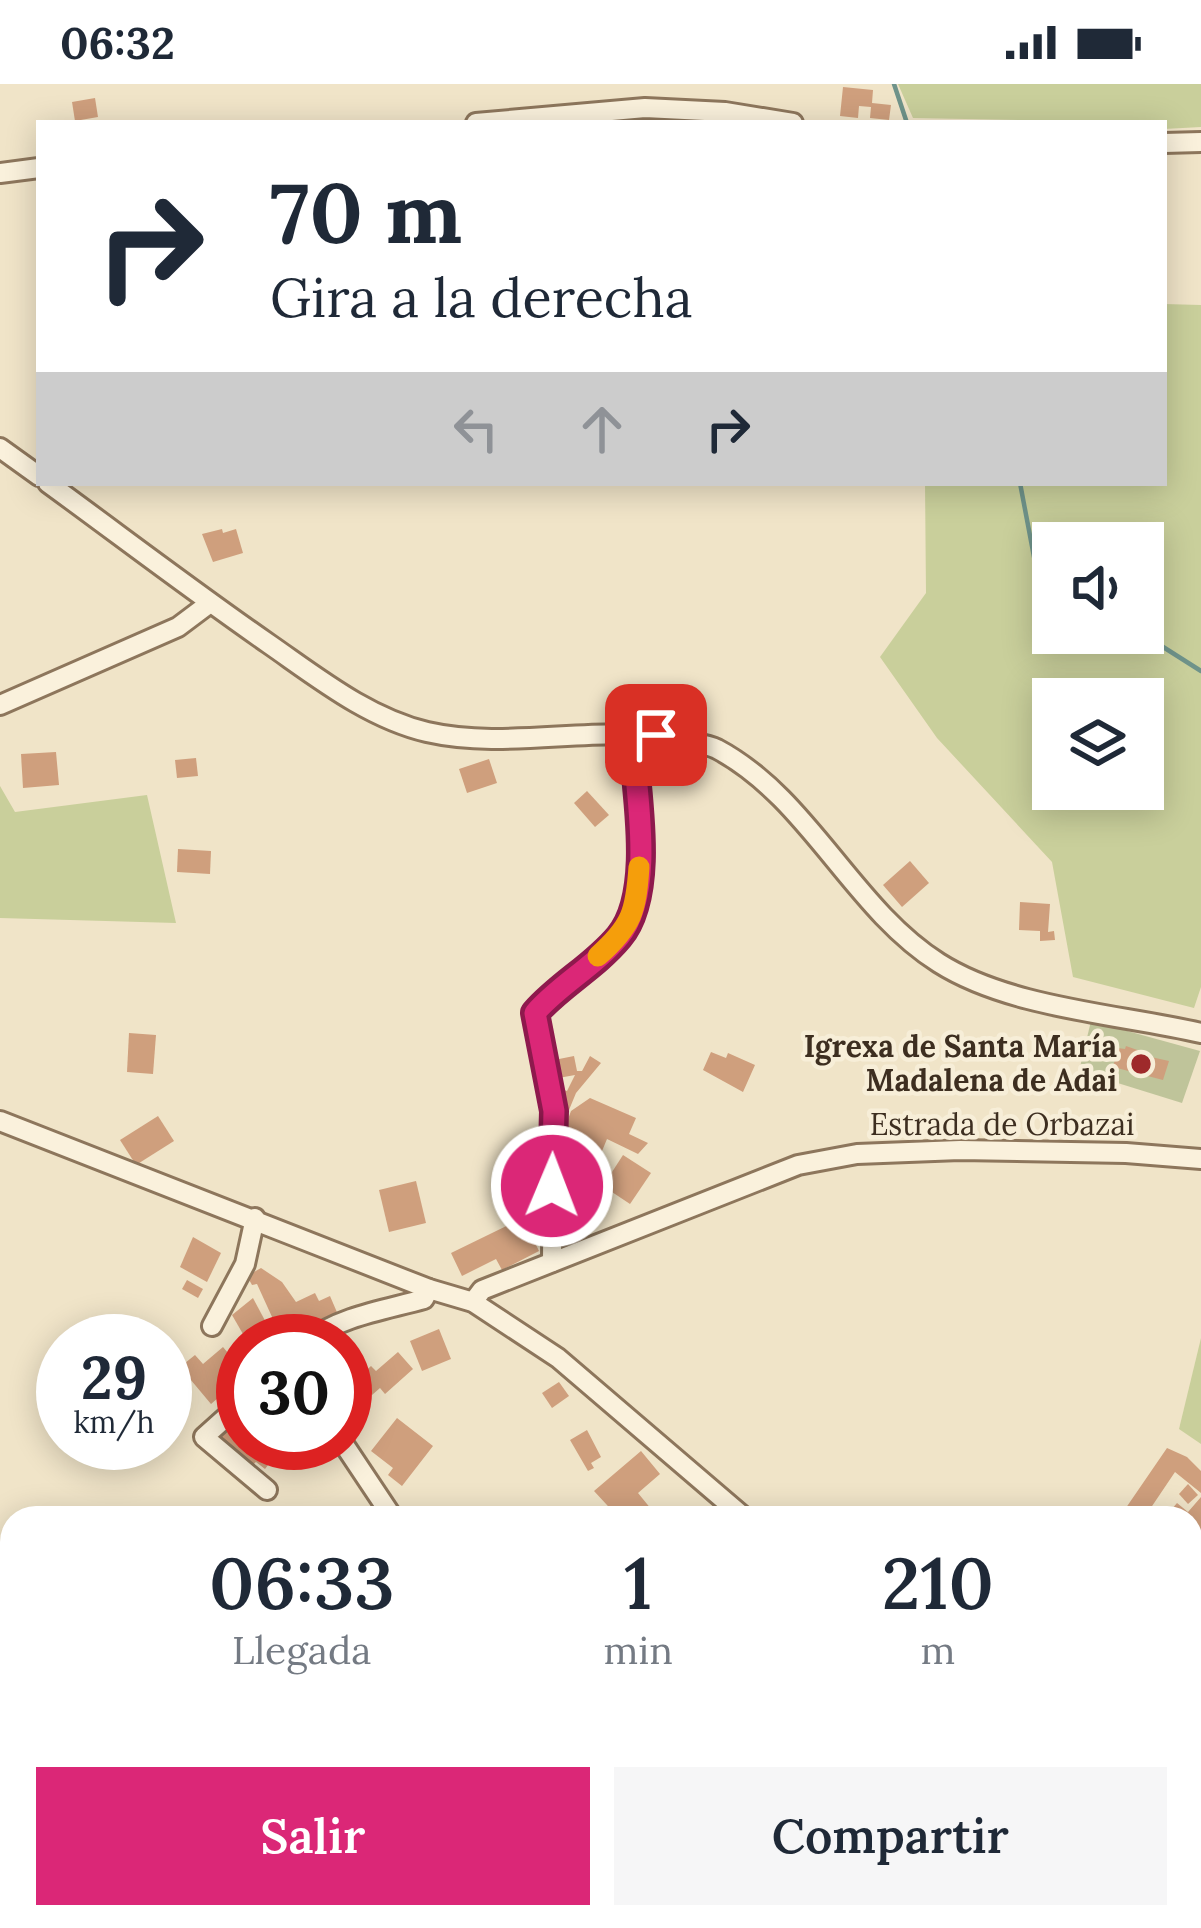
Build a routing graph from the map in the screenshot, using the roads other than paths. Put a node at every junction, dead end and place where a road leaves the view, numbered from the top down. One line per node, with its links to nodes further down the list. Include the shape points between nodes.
1 (510, 120): 2 (street, via 645,108)
2 (774, 120)
3 (1201, 142): 4 (street)
4 (1167, 143)
5 (36, 168): 6 (street)
6 (0, 173)
7 (0, 448): 8 (street)
8 (36, 474)
9 (52, 486): 10 (street)
10 (210, 603): 11 (street, via 178,626); 12 (street, via 329,686 430,733)
11 (0, 705)
12 (632, 735): 13 (street, via 715,747 784,803 936,962 993,992); 17 (street, via 636,910 618,938 535,1013 554,1111)
13 (1201, 1033)
14 (0, 1121): 16 (street)
15 (1201, 1159): 17 (street, Estrada de Orbazai, via 857,1154 798,1165)
16 (255, 1218): 18 (street); 21 (street, via 245,1264)
17 (552, 1262): 19 (street, Estrada de Orbazai, via 482,1290)
18 (429, 1289): 19 (street); 20 (street, via 424,1299)
19 (481, 1307): 28 (street, via 558,1358)
20 (368, 1314)
21 (212, 1326)
22 (216, 1426): 23 (street, via 204,1437)
23 (216, 1447)
24 (243, 1470): 26 (street)
25 (361, 1470): 27 (street)
26 (267, 1490)
27 (385, 1506)
28 (731, 1506)

